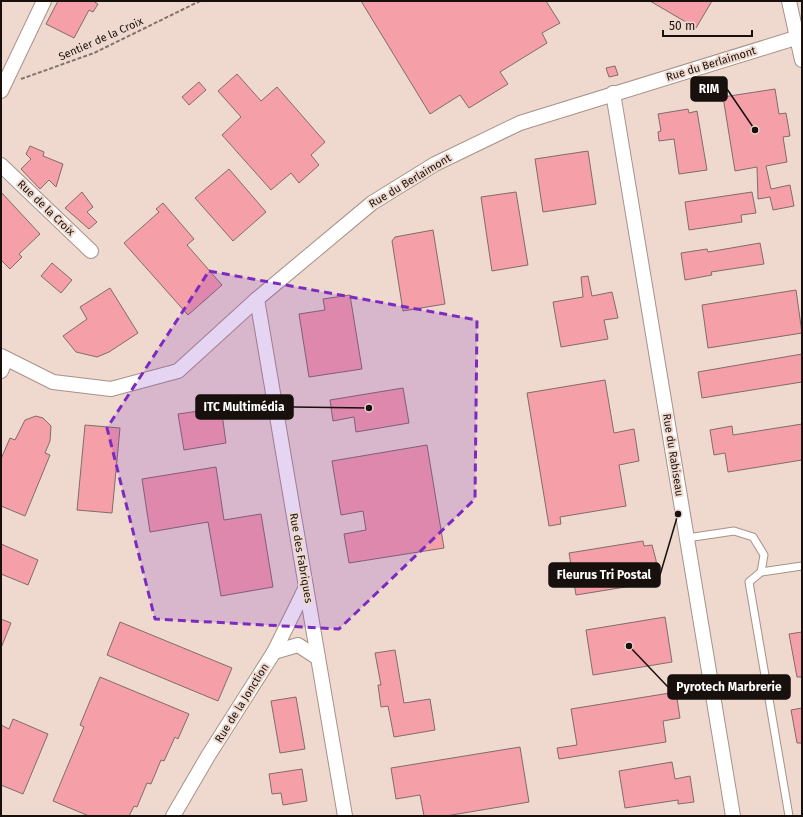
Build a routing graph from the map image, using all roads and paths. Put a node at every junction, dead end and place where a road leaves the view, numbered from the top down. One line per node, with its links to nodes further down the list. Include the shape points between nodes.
1 (44, 1): 5 (street)
2 (200, 1): 8 (path, Sentier de la Croix, via 94,53)
3 (789, 1): 4 (street)
4 (800, 37): 6 (street); 9 (street, Rue du Berlaimont)
5 (20, 49): 7 (street); 8 (street)
6 (802, 60)
7 (1, 66)
8 (3, 87)
9 (613, 93): 12 (street, Rue du Berlaimont, via 520,123 435,164 372,203); 14 (street, Rue du Rabiseau)
10 (1, 165): 11 (street, Rue de la Croix)
11 (91, 251)
12 (257, 300): 13 (street, Rue du Berlaimont, via 178,371 111,389 53,382); 17 (street, Rue des Fabriques)
13 (3, 362)
14 (687, 538): 16 (lane, via 734,531 753,537 764,555); 22 (street, Rue du Rabiseau)
15 (802, 566): 16 (lane)
16 (761, 572): 23 (lane, via 749,582)
17 (306, 587): 18 (street, Rue de la Jonction); 19 (street, Rue des Fabriques)
18 (274, 652): 19 (street, via 298,645); 20 (street, Rue de la Jonction, via 208,756)
19 (318, 658): 21 (street, Rue des Fabriques)
20 (174, 816)
21 (345, 816)
22 (733, 816)
23 (789, 816)

